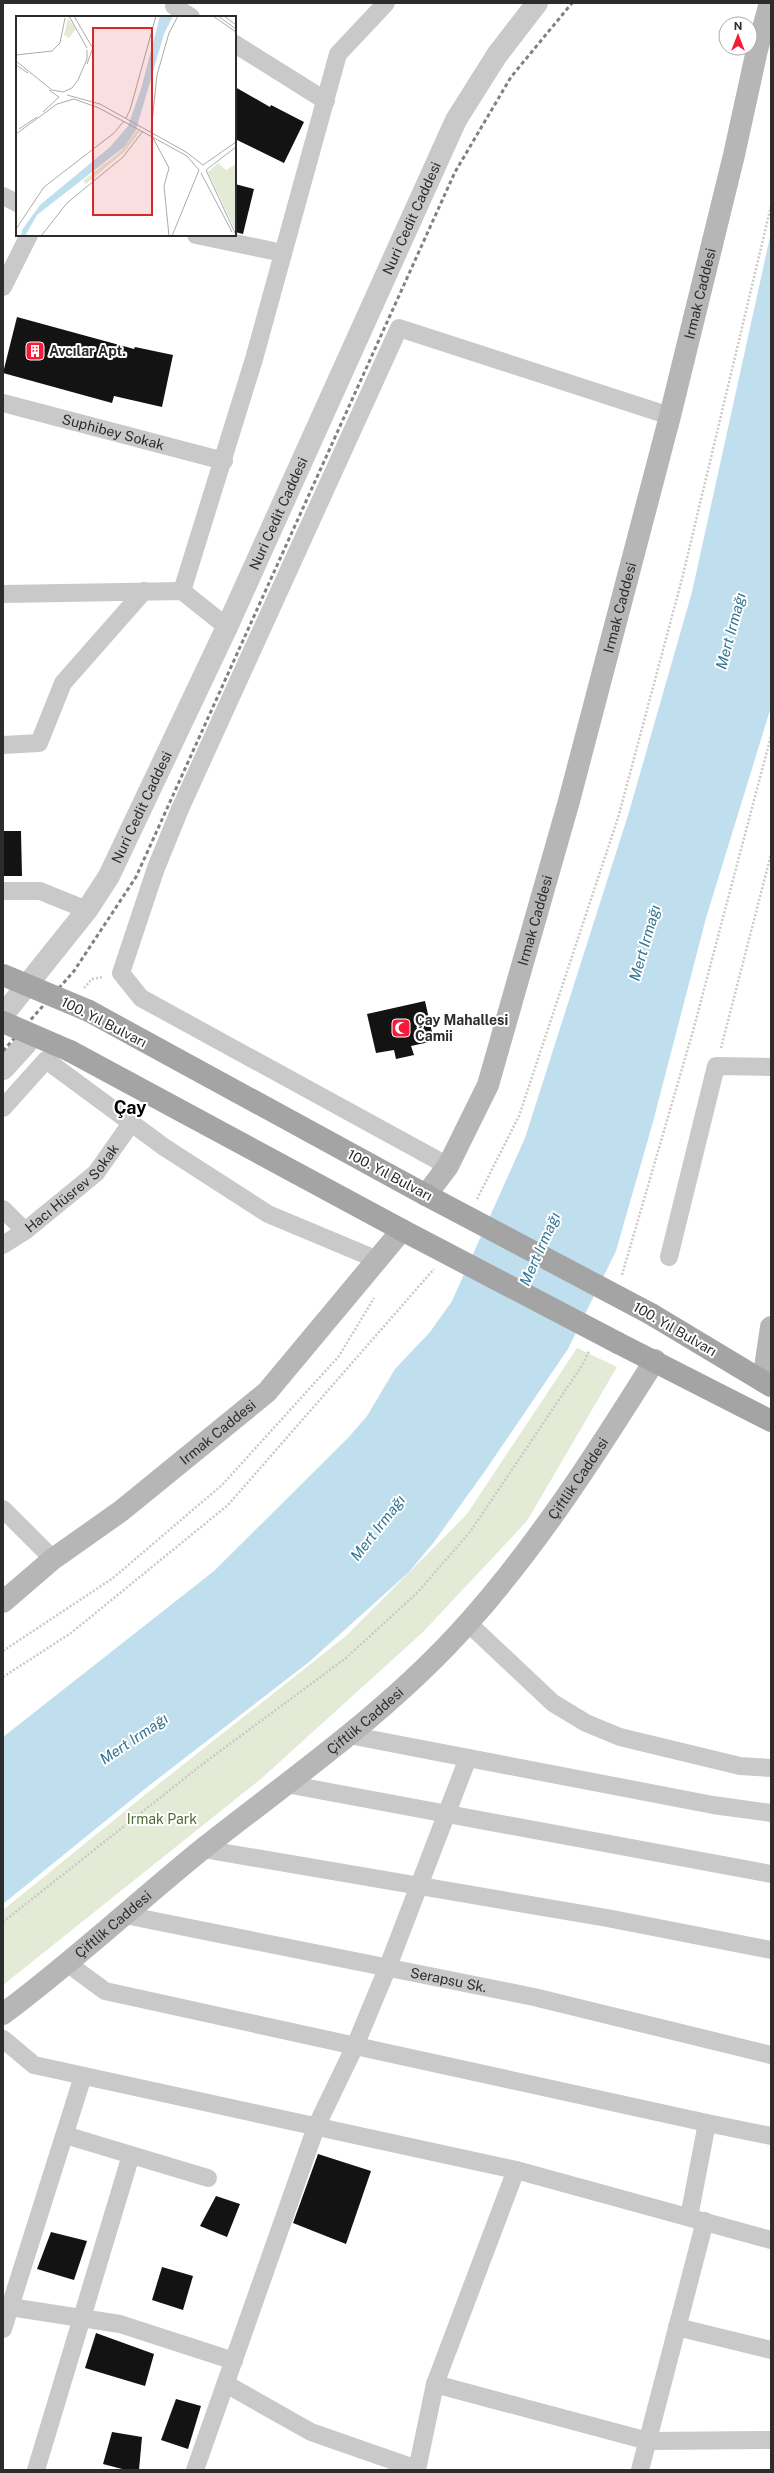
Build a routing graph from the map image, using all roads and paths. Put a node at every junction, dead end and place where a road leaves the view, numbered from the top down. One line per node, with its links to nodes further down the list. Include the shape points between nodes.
1 (386, 3): 7 (street, via 338,54)
2 (537, 3): 21 (street, Nuri Cedit Caddesi, via 497,55 456,120)
3 (770, 3): 16 (main road, Irmak Caddesi)
4 (172, 9): 5 (street)
5 (189, 16)
6 (236, 45): 7 (street)
7 (326, 101): 13 (street)
8 (3, 196): 9 (street)
9 (16, 202)
10 (771, 206): 39 (path, via 682,579 618,818 519,1116)
11 (28, 236): 14 (street)
12 (201, 236): 13 (street)
13 (283, 253): 17 (street)
14 (3, 287)
15 (3, 403): 17 (street, Suphibey Sokak)
16 (670, 416): 36 (main road, Irmak Caddesi, via 571,794 488,1085); 36 (street, via 399,328 180,809 156,868 121,973 141,998)
17 (224, 461): 18 (street)
18 (182, 590): 19 (street); 21 (street)
19 (144, 592): 20 (street); 23 (street, via 63,683 39,743)
20 (3, 594)
21 (227, 627): 26 (street, Nuri Cedit Caddesi, via 109,876)
22 (771, 736): 46 (path, via 693,1031)
23 (3, 745)
24 (771, 854): 31 (path)
25 (3, 891): 26 (street, via 40,891)
26 (88, 910): 28 (street, Nuri Cedit Caddesi)
27 (3, 975): 37 (main road, 100. Yıl Bulvarı, bridge, via 89,1011)
28 (3, 1016)
29 (3, 1022): 40 (main road, bridge, via 70,1052)
30 (26, 1044): 33 (street)
31 (716, 1066): 32 (street); 44 (street)
32 (771, 1067)
33 (3, 1069)
34 (3, 1108): 35 (street, via 46,1060)
35 (132, 1122): 41 (street, Hacı Hüsrev Sokak, via 96,1173); 45 (street, via 164,1147 268,1214)
36 (448, 1166): 37 (main road, Irmak Caddesi)
37 (426, 1195): 39 (main road, 100. Yıl Bulvarı, bridge)
38 (3, 1209): 41 (street)
39 (468, 1217): 51 (main road, 100. Yıl Bulvarı, bridge, via 650,1314)
40 (402, 1230): 43 (main road, bridge); 45 (main road, Irmak Caddesi)
41 (25, 1231): 42 (street, Hacı Hüsrev Sokak)
42 (3, 1244)
43 (448, 1253): 50 (main road, bridge); 58 (path, via 228,1505 71,1633)
44 (669, 1257)
45 (378, 1260): 54 (main road, Irmak Caddesi, via 267,1392 121,1511)
46 (621, 1278)
47 (376, 1295): 57 (path, via 339,1356 222,1485 113,1578)
48 (771, 1328): 51 (main road)
49 (590, 1350): 69 (path, via 470,1532 417,1593 346,1658 204,1763)
50 (655, 1360): 52 (main road); 56 (main road, Çiftlik Caddesi, via 596,1455)
51 (767, 1384)
52 (771, 1421)
53 (3, 1509): 54 (street)
54 (53, 1559): 55 (main road, Irmak Caddesi)
55 (3, 1602)
56 (468, 1623): 59 (main road, Çiftlik Caddesi, via 387,1705); 61 (street, via 553,1703 586,1723 620,1737 740,1766)
57 (3, 1651)
58 (3, 1677)
59 (349, 1735): 60 (street); 62 (main road, Çiftlik Caddesi)
60 (468, 1758): 63 (street, via 712,1805); 64 (street)
61 (771, 1768)
62 (286, 1784): 64 (street); 65 (main road, Çiftlik Caddesi)
63 (771, 1813)
64 (444, 1814): 66 (street); 67 (street)
65 (203, 1849): 67 (street); 68 (main road, Çiftlik Caddesi)
66 (771, 1874)
67 (420, 1886): 70 (street, via 607,1918); 72 (street)
68 (125, 1915): 71 (main road, Çiftlik Caddesi); 72 (street, Serapsu Sk.)
69 (3, 1922)
70 (771, 1950)
71 (67, 1963): 73 (main road, Çiftlik Caddesi); 75 (street, via 105,1991)
72 (387, 1969): 75 (street); 76 (street, Serapsu Sk., via 534,1997)
73 (3, 2014)
74 (3, 2039): 77 (street, via 34,2065)
75 (355, 2046): 78 (street); 79 (street)
76 (771, 2055)
77 (83, 2076): 79 (street); 80 (street)
78 (707, 2123): 81 (street); 85 (street)
79 (316, 2127): 83 (street); 92 (street)
80 (65, 2135): 82 (street); 87 (street)
81 (771, 2136)
82 (131, 2155): 84 (street); 88 (street)
83 (516, 2170): 85 (street); 94 (street)
84 (208, 2178)
85 (697, 2219): 86 (street); 89 (street)
86 (771, 2240)
87 (10, 2307): 88 (street); 90 (street)
88 (82, 2318): 92 (street, via 120,2324); 97 (street)
89 (677, 2327): 91 (street); 96 (street)
90 (3, 2329)
91 (771, 2350)
92 (234, 2361): 93 (street)
93 (226, 2384): 98 (street); 99 (street, via 311,2432)
94 (435, 2384): 96 (street); 99 (street)
95 (771, 2440): 96 (street)
96 (648, 2441): 100 (street)
97 (36, 2470)
98 (195, 2470)
99 (417, 2470)
100 (640, 2470)

